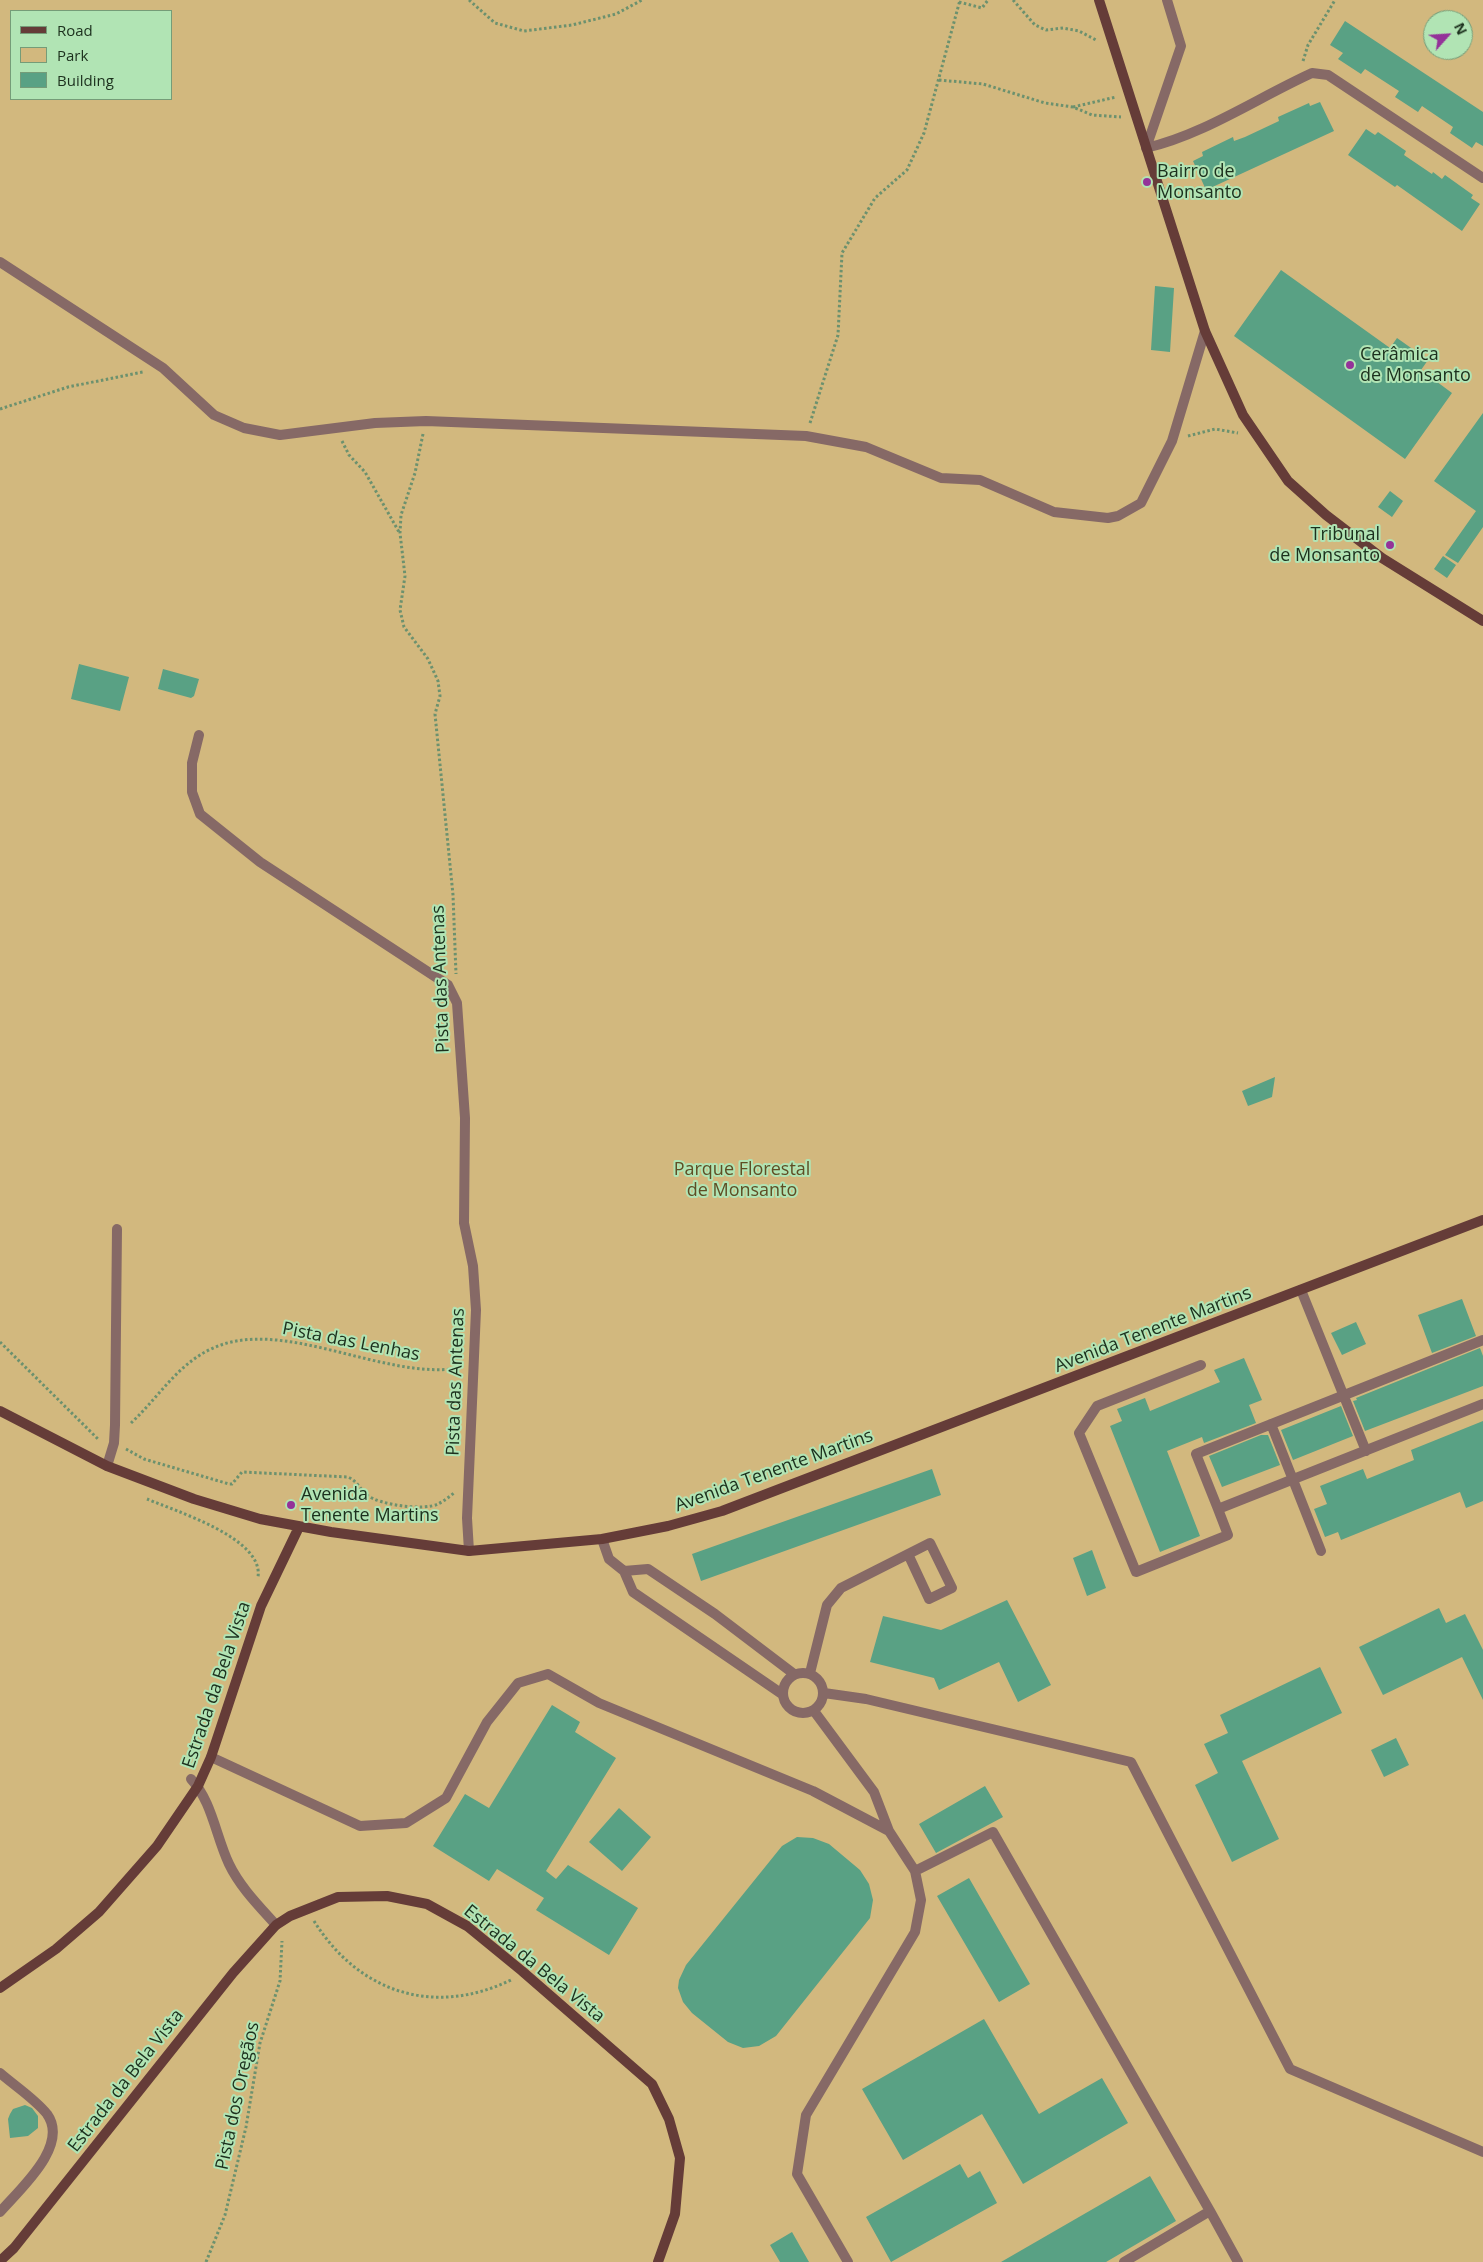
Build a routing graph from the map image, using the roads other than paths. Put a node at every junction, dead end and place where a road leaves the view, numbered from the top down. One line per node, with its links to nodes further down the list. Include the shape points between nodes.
1 (1099, 0): 3 (street)
2 (1168, 0): 3 (street, via 1181,46)
3 (1146, 148): 4 (street, via 1191,133 1312,73 1328,75); 6 (street)
4 (1483, 178)
5 (0, 262): 6 (street, via 163,368 214,415 244,428 280,435 375,423 426,421 806,436 866,447 941,478 980,480 1054,512 1108,518 1141,503 1172,441)
6 (1205, 331): 7 (street, via 1243,414 1288,481 1382,558)
7 (1483, 621)
8 (199, 735): 24 (street, Pista das Antenas, via 192,764 192,792 200,814 260,862 448,985 458,1002 465,1118 464,1223 473,1266 476,1310)
9 (1483, 1220): 11 (street, Avenida Tenente Martins)
10 (117, 1229): 19 (street, via 114,1443)
11 (1302, 1290): 14 (street); 23 (street, Avenida Tenente Martins, via 722,1511)
12 (1483, 1340): 14 (street)
13 (1201, 1366): 21 (street, via 1097,1406 1079,1434 1136,1572 1228,1535)
14 (1344, 1395): 17 (street); 18 (street)
15 (1483, 1404): 18 (street)
16 (0, 1411): 19 (street, Avenida Tenente Martins)
17 (1271, 1424): 20 (street); 21 (street, via 1196,1454)
18 (1366, 1450): 20 (street)
19 (106, 1466): 22 (street, Avenida Tenente Martins, via 194,1499 260,1519)
20 (1293, 1480): 21 (street); 25 (street)
21 (1218, 1509)
22 (299, 1526): 24 (street, Avenida Tenente Martins); 33 (street, Estrada da Bela Vista, via 261,1606)
23 (602, 1539): 24 (street, Avenida Tenente Martins); 27 (street, via 610,1559)
24 (469, 1551)
25 (1321, 1551)
26 (908, 1554): 26 (street, via 929,1599 952,1588 930,1543); 29 (street, via 841,1588 827,1605)
27 (624, 1571): 28 (street, via 648,1568); 31 (street, via 633,1592)
28 (794, 1674): 29 (street); 31 (street, via 785,1682)
29 (810, 1674): 30 (street, via 820,1681)
30 (824, 1693): 32 (street); 40 (street, via 866,1698 1131,1762 1290,2069)
31 (782, 1694): 32 (street, via 788,1707 800,1713)
32 (814, 1711): 35 (street, via 874,1792)
33 (211, 1757): 34 (street, Estrada da Bela Vista); 35 (street, via 360,1826 406,1823 446,1798 487,1722 518,1683 548,1674 599,1703 813,1792)
34 (194, 1782): 37 (street, via 241,1884); 38 (street, Estrada da Bela Vista, via 157,1846 105,1906 56,1949)
35 (889, 1831): 36 (street)
36 (915, 1871): 41 (street, via 993,1832); 45 (street, via 921,1900 915,1932 806,2115 797,2174)
37 (279, 1929): 43 (street, Estrada da Bela Vista, via 233,1973); 44 (street, Estrada da Bela Vista, via 290,1916 338,1897 387,1896 427,1904 467,1926 618,2053 652,2084 669,2119 680,2158 675,2214)
38 (0, 1988)
39 (0, 2073): 42 (street, via 47,2114 53,2134 49,2154)
40 (1483, 2152)
41 (1210, 2211): 46 (street); 47 (street)
42 (0, 2212)
43 (0, 2262)
44 (658, 2262)
45 (848, 2262)
46 (1124, 2262)
47 (1238, 2262)

